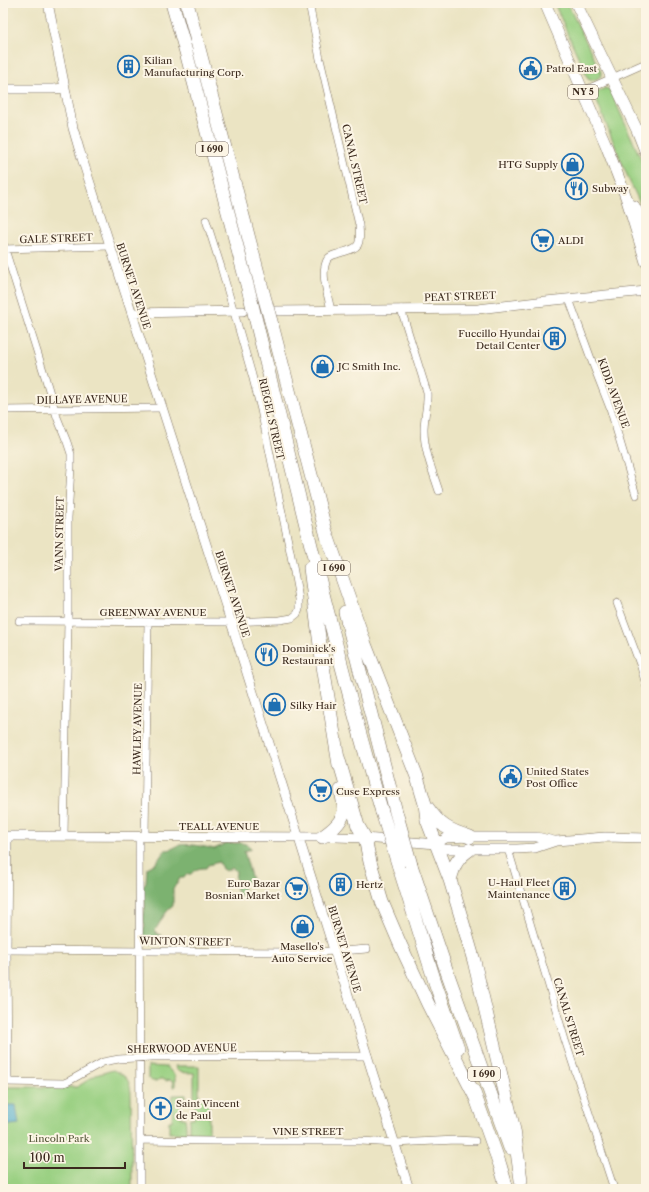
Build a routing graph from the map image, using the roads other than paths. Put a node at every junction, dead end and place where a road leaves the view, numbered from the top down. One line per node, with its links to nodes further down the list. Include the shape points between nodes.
1 (48, 3): 9 (street, BURNET AVENUE)
2 (172, 3): 32 (highway, I 690, bridge, via 250,296)
3 (187, 3): 33 (highway, I 690, bridge)
4 (309, 3): 22 (street, CANAL STREET, via 359,225 359,245 327,260 324,270)
5 (545, 3): 11 (main road, NY 5)
6 (576, 3): 8 (main road)
7 (646, 63): 8 (street)
8 (612, 78): 11 (street); 12 (main road)
9 (65, 88): 10 (street); 16 (street, BURNET AVENUE, via 73,128)
10 (3, 89)
11 (583, 91): 13 (main road, NY 5)
12 (646, 153)
13 (620, 181): 15 (main road); 18 (main road, NY 5)
14 (206, 220): 25 (street, RIEGEL STREET)
15 (646, 228)
16 (110, 246): 17 (street, GALE STREET); 26 (street, BURNET AVENUE)
17 (4, 247): 28 (street, VANN STREET)
18 (646, 262)
19 (646, 292): 20 (street, PEAT STREET)
20 (569, 299): 21 (street, PEAT STREET, via 478,309); 31 (street, KIDD AVENUE, via 610,408)
21 (401, 309): 22 (street, PEAT STREET); 30 (street, via 427,392 424,430 426,448)
22 (331, 310): 24 (street, PEAT STREET)
23 (243, 311): 25 (street)
24 (274, 311)
25 (233, 312): 26 (street); 35 (street, RIEGEL STREET, via 261,410 299,599 297,614)
26 (132, 313): 27 (street, BURNET AVENUE)
27 (162, 408): 28 (street, DILLAYE AVENUE); 39 (street, BURNET AVENUE)
28 (55, 409): 29 (street, DILLAYE AVENUE); 37 (street, VANN STREET, via 71,454)
29 (3, 410)
30 (439, 492)
31 (636, 495)
32 (304, 515): 42 (highway, via 322,660); 63 (highway, I 690, bridge, via 382,812 435,982)
33 (326, 532): 43 (highway, via 354,616 417,776); 67 (highway, I 690, bridge, via 411,865)
34 (617, 603): 40 (street)
35 (288, 619): 39 (street, GREENWAY AVENUE)
36 (19, 622): 37 (street, GREENWAY AVENUE)
37 (68, 622): 38 (street, GREENWAY AVENUE); 45 (street, VANN STREET)
38 (148, 622): 39 (street, GREENWAY AVENUE); 46 (street, HAWLEY AVENUE)
39 (230, 622): 47 (street, BURNET AVENUE)
40 (643, 667): 41 (street)
41 (646, 685)
42 (338, 757): 48 (highway, via 344,810 334,828); 49 (highway, via 358,826)
43 (425, 804): 52 (highway, via 427,820); 53 (highway, via 442,825)
44 (5, 836): 45 (street, TEALL AVENUE); 57 (street)
45 (64, 836): 46 (street, TEALL AVENUE)
46 (142, 837): 47 (street, TEALL AVENUE); 58 (street, HAWLEY AVENUE)
47 (299, 837): 48 (street, TEALL AVENUE); 59 (street, BURNET AVENUE)
48 (322, 837): 49 (street, TEALL AVENUE)
49 (365, 838): 52 (street, TEALL AVENUE); 63 (highway, via 382,902 428,1004)
50 (646, 838): 51 (street, TEALL AVENUE)
51 (554, 841): 53 (street, TEALL AVENUE, via 537,837); 54 (street, TEALL AVENUE, via 535,848)
52 (436, 844): 53 (street, TEALL AVENUE, via 444,849); 53 (street, TEALL AVENUE, via 446,838); 55 (highway)
53 (470, 844): 54 (street, TEALL AVENUE); 55 (highway, via 455,863)
54 (508, 849): 71 (street, CANAL STREET, via 565,1040)
55 (450, 880): 67 (highway, via 474,961 514,1130)
56 (367, 948): 59 (street, WINTON STREET)
57 (5, 950): 58 (street, WINTON STREET); 62 (street)
58 (139, 950): 59 (street, WINTON STREET); 61 (street, HAWLEY AVENUE)
59 (335, 951): 60 (street, BURNET AVENUE)
60 (368, 1056): 61 (street, SHERWOOD AVENUE); 66 (street, BURNET AVENUE)
61 (140, 1058): 62 (street, SHERWOOD AVENUE, via 103,1062 64,1082); 64 (street, HAWLEY AVENUE)
62 (6, 1082)
63 (475, 1096): 70 (highway, I 690)
64 (140, 1140): 66 (street, VINE STREET); 68 (street, HAWLEY AVENUE)
65 (475, 1142): 66 (street, VINE STREET, via 456,1140)
66 (395, 1143): 69 (street, BURNET AVENUE)
67 (523, 1184)
68 (140, 1189)
69 (410, 1189)
70 (507, 1189)
71 (614, 1189)

